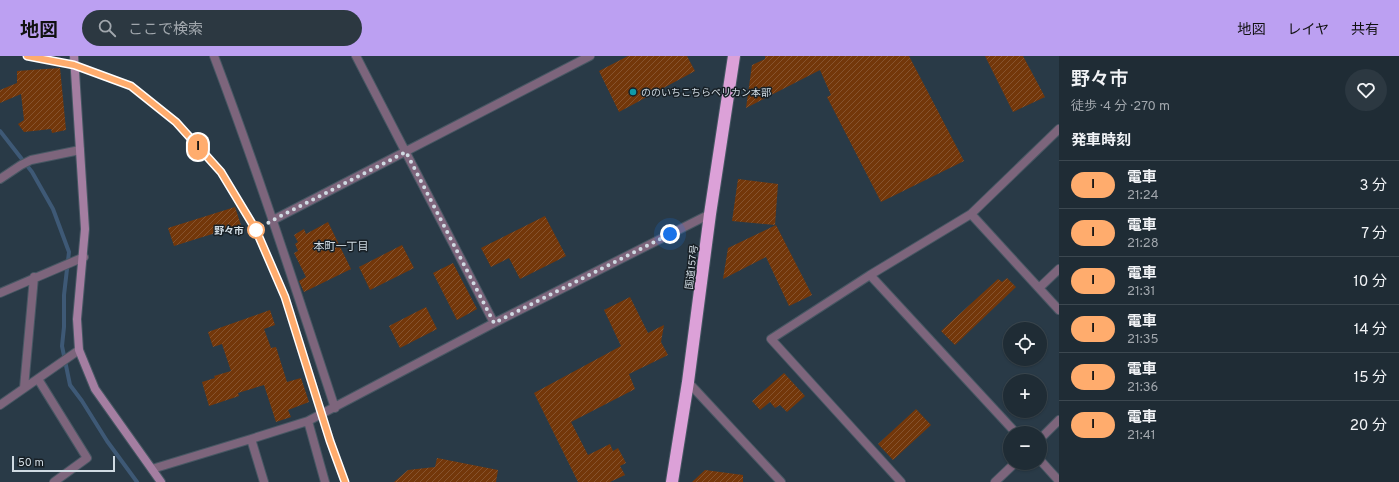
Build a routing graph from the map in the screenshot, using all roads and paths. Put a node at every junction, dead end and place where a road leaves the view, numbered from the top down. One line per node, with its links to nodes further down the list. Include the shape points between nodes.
1 (74, 56): 8 (street)
2 (214, 56): 13 (street)
3 (356, 56): 9 (street)
4 (590, 56): 6 (street)
5 (734, 56): 11 (highway, 国道157号)
6 (580, 58): 9 (street)
7 (1059, 129): 12 (street)
8 (80, 150): 10 (street, via 31,160); 14 (street, via 85,229)
9 (406, 152): 13 (street); 21 (street)
10 (0, 179)
11 (710, 214): 21 (street); 24 (highway, 国道157号)
12 (971, 214): 16 (street); 18 (street)
13 (273, 220): 27 (street)
14 (81, 258): 17 (street); 22 (street, via 77,319)
15 (1059, 269): 18 (street)
16 (870, 275): 30 (street); 43 (street, via 771,340)
17 (34, 277): 19 (street); 25 (street)
18 (1039, 288): 20 (street)
19 (0, 293)
20 (1059, 310)
21 (494, 323): 27 (street)
22 (79, 350): 23 (street); 34 (street, via 95,389)
23 (38, 379): 25 (street); 37 (street, via 87,458)
24 (688, 382): 41 (highway, 国道157号); 42 (street)
25 (24, 388): 26 (street)
26 (0, 405)
27 (335, 408): 29 (street)
28 (1059, 420): 31 (street)
29 (308, 421): 32 (street); 40 (street)
30 (1010, 426)
31 (1047, 432)
32 (251, 439): 34 (street); 39 (street)
33 (1047, 468): 36 (street)
34 (152, 469): 38 (street)
35 (1008, 470): 44 (street)
36 (1059, 481)
37 (54, 482)
38 (160, 482)
39 (264, 482)
40 (325, 482)
41 (672, 482)
42 (781, 482)
43 (902, 482)
44 (995, 482)

